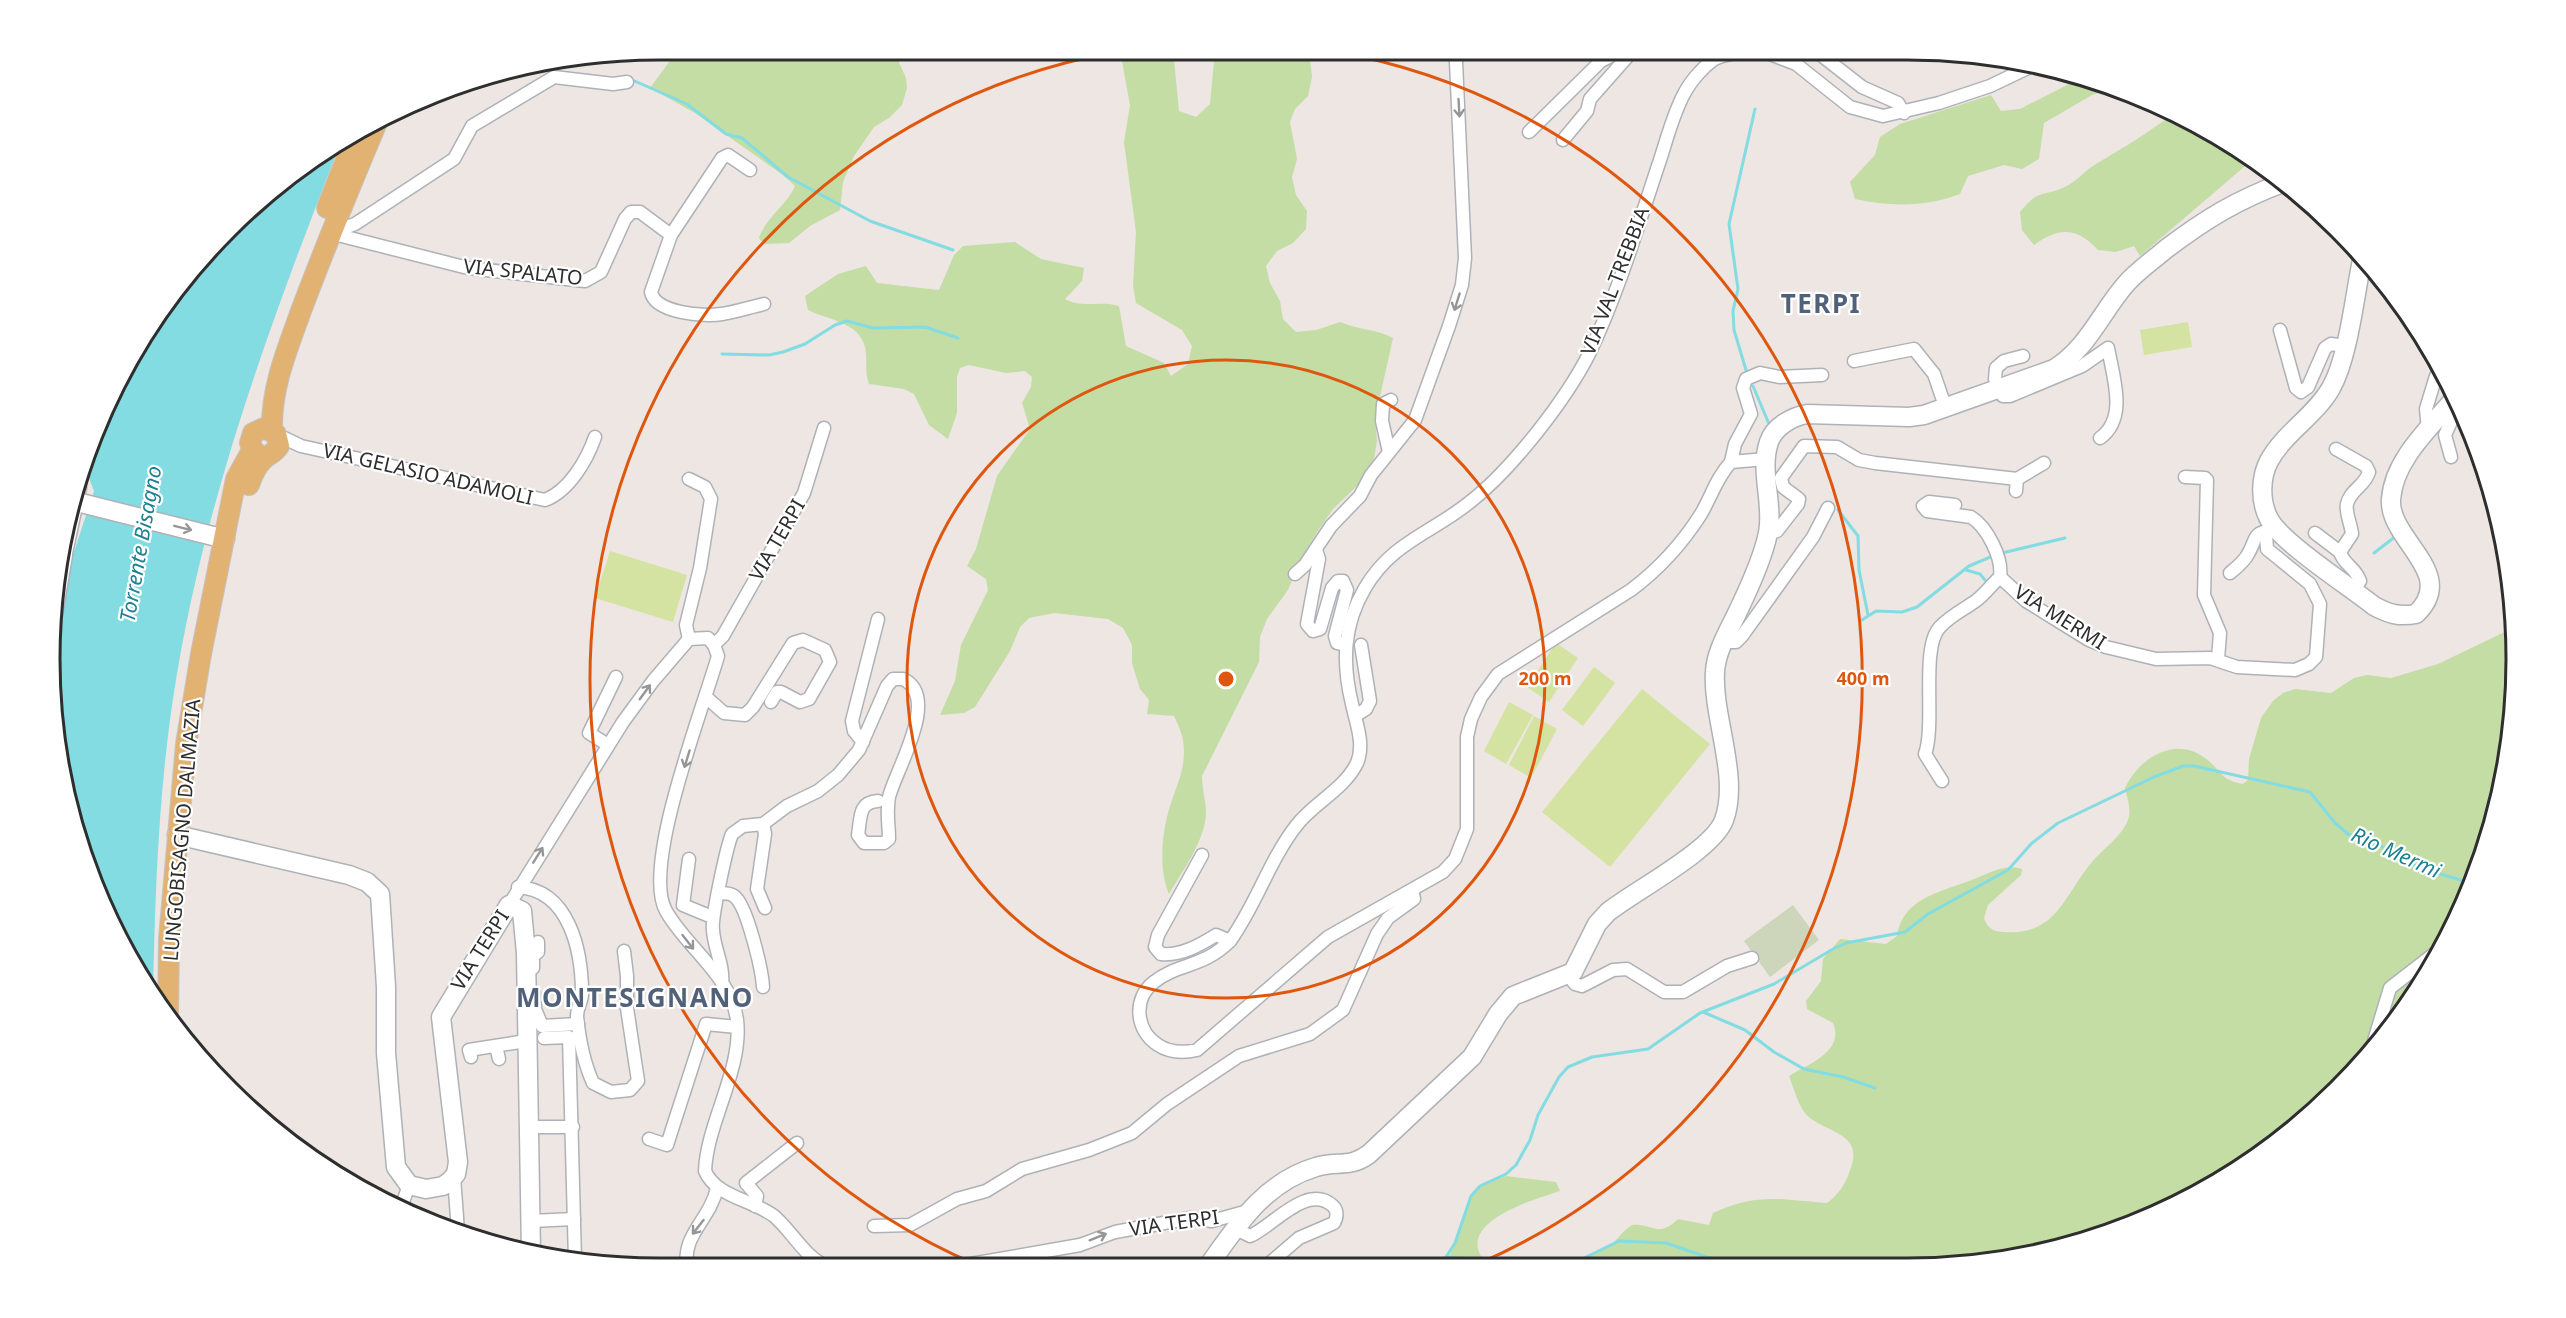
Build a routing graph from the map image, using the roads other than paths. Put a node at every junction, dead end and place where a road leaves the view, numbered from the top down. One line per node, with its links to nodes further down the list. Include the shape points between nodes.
1 (1456, 60): 38 (street, one-way to 38, via 1464,272 1425,397 1408,430)
2 (1603, 60): 10 (street)
3 (1624, 60): 12 (street, via 1590,99 1587,111)
4 (1714, 60): 63 (street, VIA VAL TREBBIA, via 1684,93 1613,298 1566,394 1497,477 1470,502 1408,540 1384,560 1354,609)
5 (1786, 60): 9 (street, via 1850,106 1883,116)
6 (1828, 60): 9 (street, via 1862,87 1898,103)
7 (2021, 71): 9 (street, via 1990,86)
8 (627, 82): 16 (street, via 554,77 472,126 454,159 355,224)
9 (1904, 113)
10 (1529, 132)
11 (372, 133): 16 (main road)
12 (1563, 140)
13 (352, 145): 33 (main road, via 306,260 262,398)
14 (750, 170): 17 (street, via 728,155 722,158)
15 (2275, 187): 26 (street, via 2215,213 2139,270 2068,360)
16 (330, 233): 17 (street, VIA SPALATO, via 468,268 585,281 601,272 631,212 640,212); 33 (main road, via 275,388)
17 (671, 235): 19 (street, via 651,288 655,302 688,313 721,315)
18 (2360, 268): 21 (street)
19 (764, 304)
20 (2280, 330): 21 (street, via 2296,388 2301,392 2307,390 2325,348 2331,344)
21 (2344, 346): 49 (street, via 2331,389 2268,462 2263,499)
22 (2023, 356): 26 (street, via 2004,361 1996,368)
23 (1854, 361): 29 (street, via 1914,349 1934,374)
24 (1822, 375): 42 (street, via 1779,377 1760,373 1746,379 1743,388 1751,414 1735,444)
25 (2435, 378): 32 (street, via 2426,409)
26 (1998, 389): 29 (street); 35 (street, via 2003,396 2010,396 2082,366 2108,348 2116,413 2113,427)
27 (1391, 400): 38 (street, via 1383,404 1382,421)
28 (2449, 405): 32 (street)
29 (1946, 409): 41 (street, via 1909,417 1797,416 1772,435)
30 (2454, 416): 40 (street, via 2445,435)
31 (824, 428): 62 (street, VIA TERPI, via 804,493 723,636)
32 (2428, 429): 58 (street, via 2397,474 2391,501 2393,513 2428,576 2429,597 2416,615 2403,617 2374,606)
33 (270, 431): 36 (street, VIA GELASIO ADAMOLI); 39 (main road, via 279,444); 39 (main road, via 250,439)
34 (595, 437): 36 (street, VIA GELASIO ADAMOLI, via 574,476 545,500)
35 (2100, 438)
36 (301, 446): 39 (street, VIA GELASIO ADAMOLI)
37 (2337, 449): 54 (street, via 2366,466 2369,472 2346,504 2352,534)
38 (1389, 452): 53 (street, via 1360,496 1331,526)
39 (264, 454): 52 (main road, via 252,474 238,524)
40 (2451, 458)
41 (1766, 459): 42 (street); 51 (street)
42 (1731, 462): 79 (street, via 1701,514 1652,574 1498,674 1471,719 1467,737 1465,841 1443,872)
43 (2044, 463): 51 (street, via 2016,485 1864,461 1837,447 1804,446 1781,478 1783,487 1799,499 1798,504 1777,531)
44 (2184, 477): 65 (street, via 2207,480 2204,595 2220,633)
45 (689, 479): 60 (street, via 705,487 711,499 686,625)
46 (80, 503): 52 (street, one-way to 52)
47 (1955, 505): 55 (street, via 1929,502 1923,506 1927,511 1971,517 1992,545)
48 (1828, 508): 61 (street, via 1813,537 1742,636 1736,642)
49 (2272, 530): 56 (street, via 2257,534 2249,554); 58 (street); 65 (street, VIA MERMI, via 2265,540 2268,552 2310,584 2318,598 2316,657 2295,670 2237,667)
50 (2315, 533): 54 (street)
51 (1768, 534): 61 (street)
52 (217, 537): 75 (main road, LUNGOBISAGNO DALMAZIA)
53 (1316, 550): 57 (street); 63 (street, via 1319,559 1307,624 1313,631 1320,629 1332,588 1343,581 1347,590 1335,638)
54 (2340, 552): 58 (street, via 2359,576)
55 (2000, 573): 65 (street, VIA MERMI, via 2026,601 2106,647 2156,659); 72 (street, VIA MERMI, via 1977,600 1960,609 1935,634 1925,754)
56 (2230, 573)
57 (1295, 574)
58 (2354, 590)
59 (878, 619): 70 (street, via 852,721 854,731)
60 (689, 639): 62 (street, via 702,636); 71 (street, VIA TERPI, one-way to 60, via 653,681)
61 (1723, 642): 90 (street, via 1714,671 1727,779 1724,822 1710,841 1600,920 1577,967)
62 (714, 645): 67 (street, via 718,656)
63 (1345, 645): 69 (street, VIA VAL TREBBIA, via 1346,676)
64 (1361, 645): 69 (street, via 1369,693 1366,709)
65 (2218, 659)
66 (616, 677): 71 (street, via 589,733)
67 (706, 697): 68 (street, via 724,713 745,715 793,643 803,640 825,650 830,662 809,699 800,702 777,692); 91 (street, one-way to 91, via 665,830 659,888 672,921)
68 (771, 702)
69 (1355, 716): 86 (street, VIA VAL TREBBIA, via 1360,745 1357,763 1296,825)
70 (864, 742): 73 (street, via 887,686 893,679 907,681 917,694 918,715 888,800 889,839 884,843 864,843 858,835 864,806 868,801); 74 (street, via 826,786 787,806)
71 (608, 746): 78 (street, VIA TERPI, one-way to 71)
72 (1942, 781)
73 (878, 801)
74 (763, 824): 80 (street, via 743,826 732,834); 82 (street, via 757,889)
75 (177, 835): 95 (main road, LUNGOBISAGNO DALMAZIA); 106 (street, via 349,875 367,882 380,894 394,1160 398,1173)
76 (1202, 855): 86 (street, via 1155,947 1161,954 1171,954 1203,944 1216,935)
77 (689, 859): 83 (street, via 683,905)
78 (518, 887): 81 (street, VIA TERPI); 94 (street, via 549,897 566,915 575,942)
79 (1412, 890): 86 (street, via 1328,937 1197,1050 1165,1050 1151,1041 1139,1019 1140,1002 1152,983 1204,962); 114 (street, via 1414,899 1388,918 1377,934 1343,1010 1310,1034 1239,1056 1167,1104 1132,1133 1022,1169 986,1191 957,1199 910,1225)
80 (720, 893): 83 (street); 92 (street, via 735,896 739,901 756,946)
81 (509, 905): 84 (street, VIA TERPI); 85 (street, via 523,914)
82 (765, 908)
83 (712, 917): 91 (street, via 713,936 724,969)
84 (494, 931): 85 (street, via 510,930); 105 (street, VIA TERPI, via 441,1017 458,1162)
85 (531, 941): 96 (street, via 538,952 533,956 534,994 541,1025 547,1028); 99 (street)
86 (1230, 941)
87 (624, 951): 96 (street, via 627,1008 638,1079 633,1089 615,1093 593,1083)
88 (1752, 958): 90 (street, via 1674,993 1664,992 1627,969 1613,970 1582,986)
89 (2424, 962): 98 (street, via 2390,988)
90 (1568, 975): 110 (street, via 1513,996 1497,1014 1472,1057 1359,1161 1309,1169 1261,1196)
91 (722, 984): 97 (street, via 732,999)
92 (764, 987)
93 (595, 999): 94 (street)
94 (582, 1000): 96 (street)
95 (168, 1002)
96 (578, 1024)
97 (737, 1027): 103 (street, via 706,1024 667,1145); 107 (street, via 737,1043 705,1163 708,1179)
98 (2377, 1029)
99 (535, 1040): 100 (street, via 497,1052 469,1050); 101 (street, via 569,1037); 102 (street)
100 (471, 1057)
101 (573, 1126): 102 (street); 111 (street)
102 (528, 1127): 112 (street)
103 (650, 1139)
104 (797, 1143): 109 (street, via 746,1183 757,1196)
105 (454, 1177): 106 (street, via 435,1188 417,1189); 113 (street, VIA TERPI)
106 (409, 1185): 108 (street)
107 (717, 1188): 109 (street); 118 (street, one-way to 118, via 713,1206 688,1244)
108 (404, 1200)
109 (755, 1206): 119 (street, via 773,1216)
110 (1248, 1211): 115 (street); 120 (street, VIA TERPI, one-way to 110, via 1080,1245 1104,1234 1191,1218 1212,1221)
111 (574, 1219): 112 (street); 117 (street)
112 (531, 1221): 116 (street)
113 (457, 1223)
114 (873, 1226)
115 (1236, 1229): 121 (street); 122 (street, via 1250,1236 1294,1205 1323,1201 1333,1206 1337,1215 1334,1223 1299,1238)
116 (531, 1244)
117 (575, 1252)
118 (687, 1258)
119 (813, 1258)
120 (1006, 1258)
121 (1215, 1258)
122 (1276, 1258)

